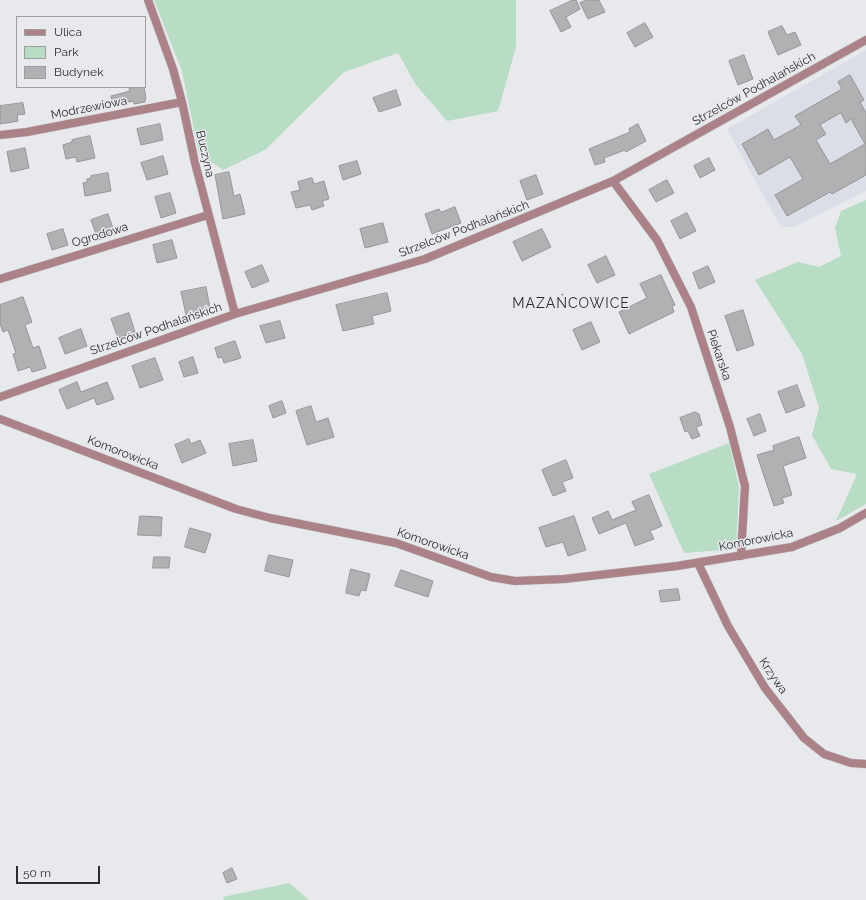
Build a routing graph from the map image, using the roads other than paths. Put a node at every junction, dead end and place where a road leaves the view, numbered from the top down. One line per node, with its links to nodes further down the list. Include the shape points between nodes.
1 (148, 0): 3 (street, Buczyna)
2 (866, 40): 5 (street, Strzelców Podhalańskich)
3 (182, 102): 4 (street, Modrzewiowa); 6 (street, Buczyna)
4 (0, 135)
5 (613, 181): 8 (street, Strzelców Podhalańskich, via 425,259); 12 (street, Piekarska, via 657,240 690,307 730,428 744,486)
6 (208, 215): 7 (street, Ogrodowa); 8 (street, Buczyna)
7 (0, 279)
8 (235, 314): 9 (street, Strzelców Podhalańskich)
9 (0, 397)
10 (0, 419): 13 (street, Komorowicka, via 236,509 396,543 491,577 516,581 564,579)
11 (866, 513): 12 (street, Komorowicka, via 840,528 792,547)
12 (741, 556): 13 (street, Komorowicka)
13 (698, 563): 14 (street, Krzywa, via 728,626 765,688 804,738 824,754 851,763)
14 (866, 764)

